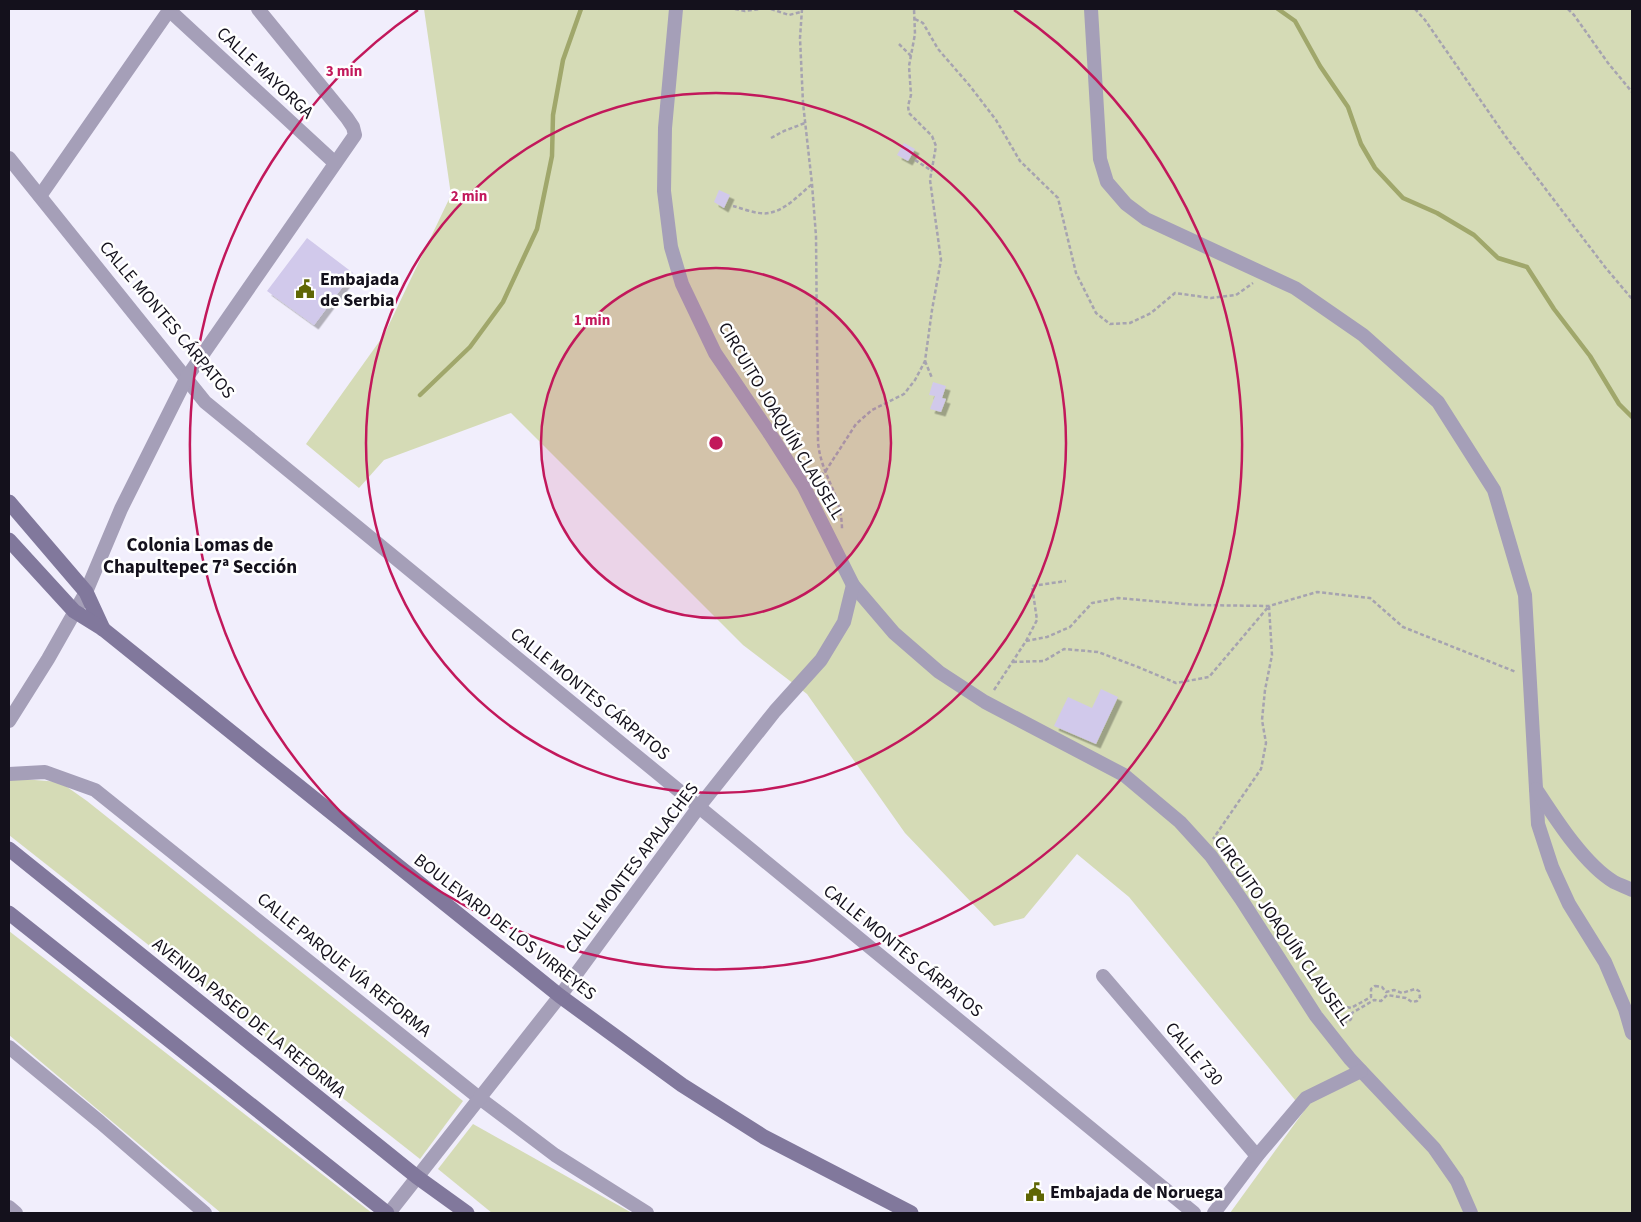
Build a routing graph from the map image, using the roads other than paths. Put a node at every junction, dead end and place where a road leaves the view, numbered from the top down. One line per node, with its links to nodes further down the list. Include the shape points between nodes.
1 (170, 9): 6 (street, CALLE MAYORGA); 7 (street)
2 (258, 9): 6 (street, via 353,127 355,135)
3 (676, 9): 11 (street, CIRCUITO JOAQUÍN CLAUSELL, via 665,137 664,191 671,247 682,284 716,352 804,487)
4 (1091, 9): 17 (street, via 1100,159 1107,182 1126,204 1146,219 1295,288 1363,335 1438,402 1494,490 1524,595)
5 (9, 158): 7 (street, CALLE MONTES CÁRPATOS)
6 (335, 163): 8 (street)
7 (40, 196): 8 (street, CALLE MONTES CÁRPATOS)
8 (187, 377): 12 (street, via 121,509); 18 (street, CALLE MONTES CÁRPATOS, via 205,402)
9 (9, 502): 12 (street, BOULEVARD DE LOS VIRREYES)
10 (9, 540): 13 (street, BOULEVARD DE LOS VIRREYES)
11 (853, 585): 18 (street, CALLE MONTES APALACHES, via 844,622 821,660 775,711); 26 (street, CIRCUITO JOAQUÍN CLAUSELL, via 873,610 939,672 985,702 1124,775 1180,822 1206,850 1316,1016)
12 (86, 592): 13 (street); 14 (street, BOULEVARD DE LOS VIRREYES)
13 (74, 612): 14 (street, BOULEVARD DE LOS VIRREYES); 15 (street)
14 (103, 629): 23 (street, BOULEVARD DE LOS VIRREYES)
15 (9, 721)
16 (9, 774): 27 (street, CALLE PARQUE VÍA REFORMA, via 45,772 96,790)
17 (1536, 788): 20 (street, via 1587,859 1613,881); 24 (street, via 1538,824 1552,867 1568,904 1605,962)
18 (698, 808): 23 (street, CALLE MONTES APALACHES); 37 (street, CALLE MONTES CÁRPATOS)
19 (9, 849): 29 (street, AVENIDA PASEO DE LA REFORMA)
20 (1632, 890)
21 (9, 914): 33 (street)
22 (1103, 976): 28 (street, CALLE 730)
23 (560, 996): 27 (street, CALLE MONTES APALACHES); 36 (street, BOULEVARD DE LOS VIRREYES, via 682,1086 764,1137)
24 (1632, 1033)
25 (9, 1047): 32 (street)
26 (1361, 1071): 28 (street, via 1306,1098); 39 (street, CIRCUITO JOAQUÍN CLAUSELL, via 1434,1148 1457,1181)
27 (478, 1097): 29 (street, CALLE MONTES APALACHES); 35 (street, CALLE PARQUE VÍA REFORMA, via 555,1155)
28 (1257, 1156): 38 (street)
29 (417, 1177): 33 (street, CALLE MONTES APALACHES); 34 (street, AVENIDA PASEO DE LA REFORMA)
30 (9, 1207): 31 (street)
31 (16, 1213)
32 (205, 1213)
33 (388, 1213)
34 (467, 1213)
35 (647, 1213)
36 (910, 1213)
37 (1194, 1213)
38 (1214, 1213)
39 (1471, 1213)

